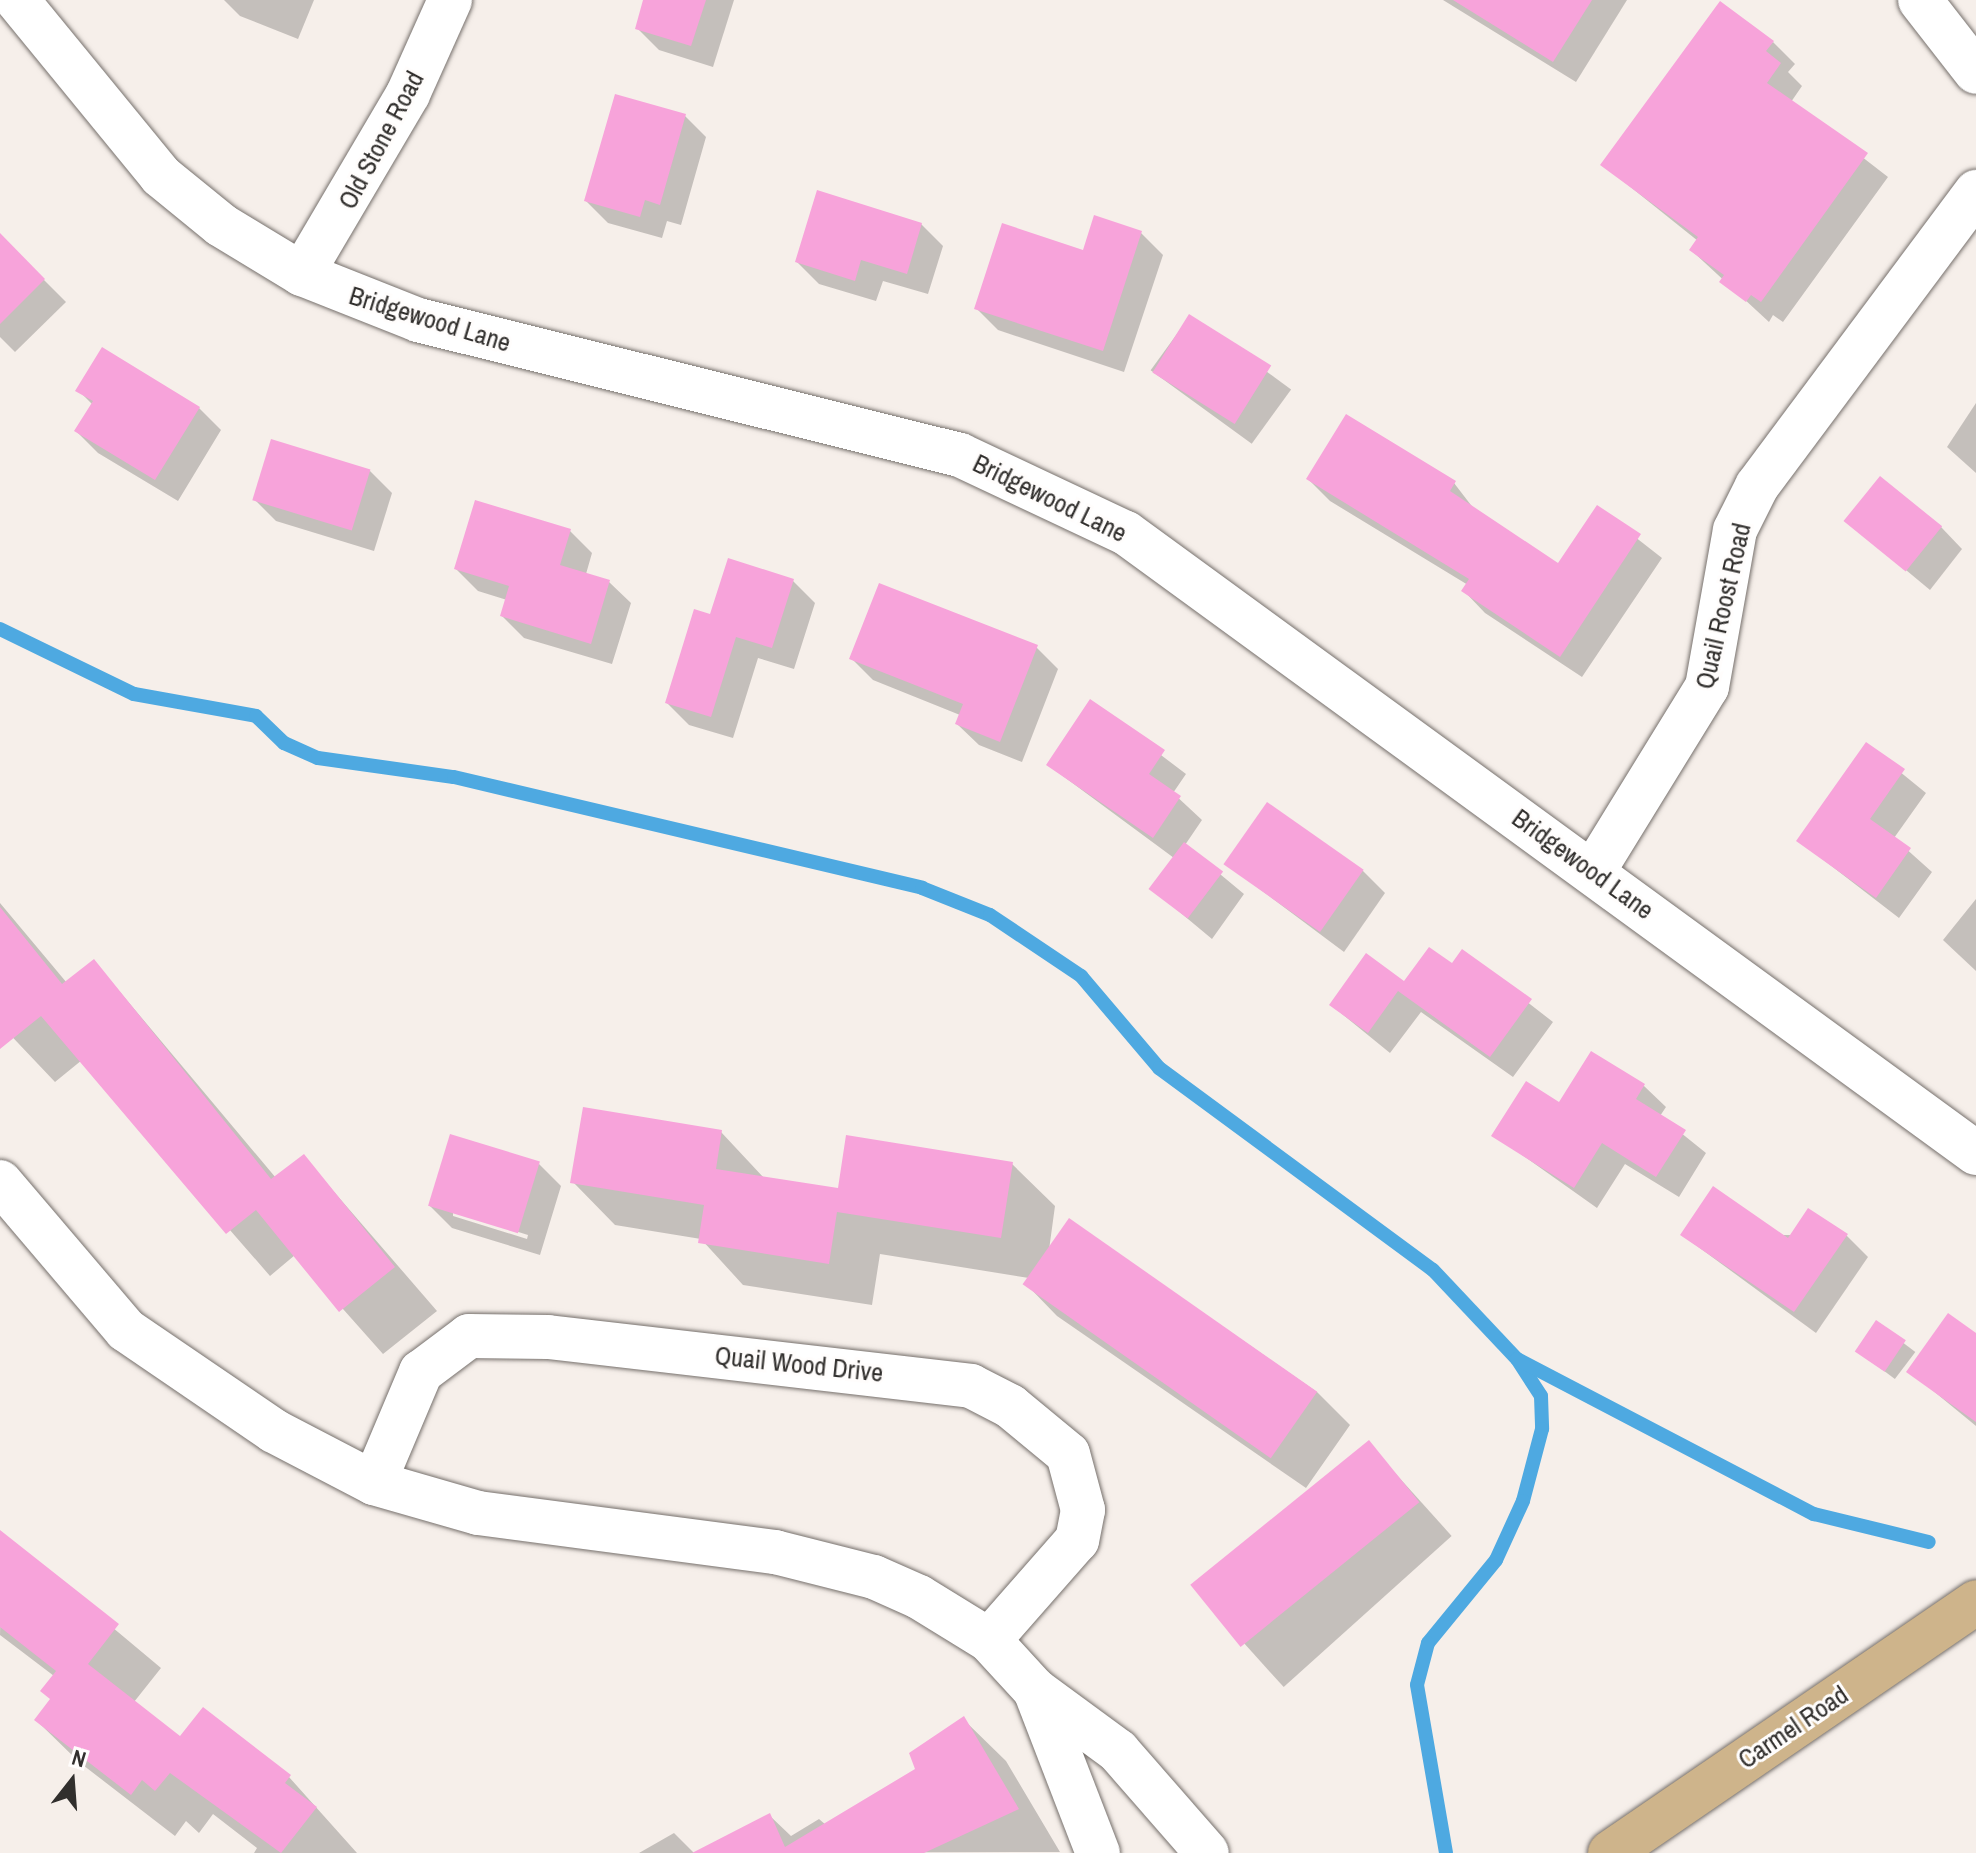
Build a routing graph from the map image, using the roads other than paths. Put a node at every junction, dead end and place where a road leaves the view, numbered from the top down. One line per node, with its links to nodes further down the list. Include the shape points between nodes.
1 (17, 0): 6 (street, Bridgewood Lane, via 161,176 221,225)
2 (450, 0): 6 (street, Old Stone Road, via 408,94)
3 (1920, 0): 4 (street)
4 (1976, 72)
5 (1976, 192): 7 (street, Quail Roost Road, via 1757,486 1735,530 1707,687)
6 (302, 274): 7 (street, Bridgewood Lane, via 418,320 945,451 1028,482 1138,541)
7 (1593, 872): 8 (street, Bridgewood Lane)
8 (1976, 1153)
9 (0, 1182): 10 (street, via 143,1343 274,1431)
10 (374, 1483): 12 (street, via 478,1513 775,1552 919,1597); 12 (street, Quail Wood Drive, via 421,1372 469,1336 548,1337 971,1386 1010,1406 1068,1454 1083,1510 1077,1540)
11 (1976, 1602): 16 (main road, Carmel Road)
12 (989, 1640): 13 (street)
13 (1035, 1690): 14 (street); 15 (street, via 1118,1751)
14 (1098, 1853)
15 (1207, 1853)
16 (1610, 1853)

